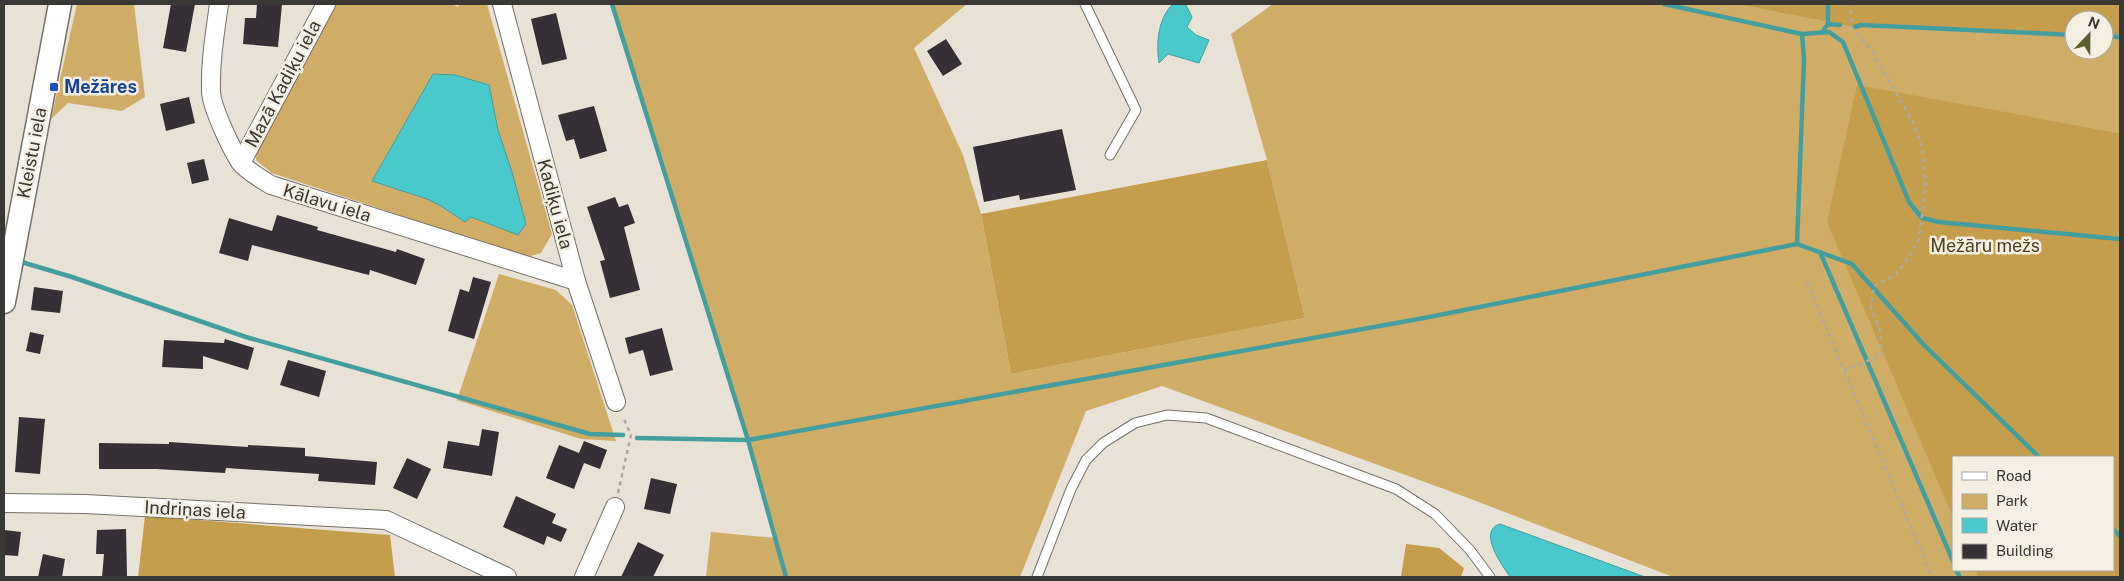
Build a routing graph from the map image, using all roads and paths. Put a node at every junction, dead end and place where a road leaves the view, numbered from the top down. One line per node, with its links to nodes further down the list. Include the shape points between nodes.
1 (60, 4): 11 (street, Kleistu iela)
2 (218, 4): 8 (street, Kālavu iela, via 211,94 221,124)
3 (326, 4): 8 (street, Mazā Kadiķu iela)
4 (502, 4): 9 (street, Kadiķu iela)
5 (1085, 4): 7 (lane, via 1136,110)
6 (1850, 4): 12 (path, via 1852,27 1874,53 1921,143 1926,183 1918,239 1895,275 1874,286 1871,307 1880,330 1882,355)
7 (1110, 155)
8 (241, 163): 9 (street, Kālavu iela, via 271,185)
9 (576, 281): 13 (street, Kadiķu iela)
10 (1807, 282): 12 (path)
11 (4, 302)
12 (1844, 370): 20 (path)
13 (616, 402): 15 (path, via 631,434)
14 (4, 503): 16 (street, Indriņas iela, via 86,504 386,520)
15 (615, 507): 17 (street)
16 (507, 577)
17 (584, 577)
18 (1037, 577): 19 (lane, via 1086,460 1102,443 1134,423 1167,415 1206,418 1396,489 1435,514 1470,550)
19 (1490, 577)
20 (1932, 577)

